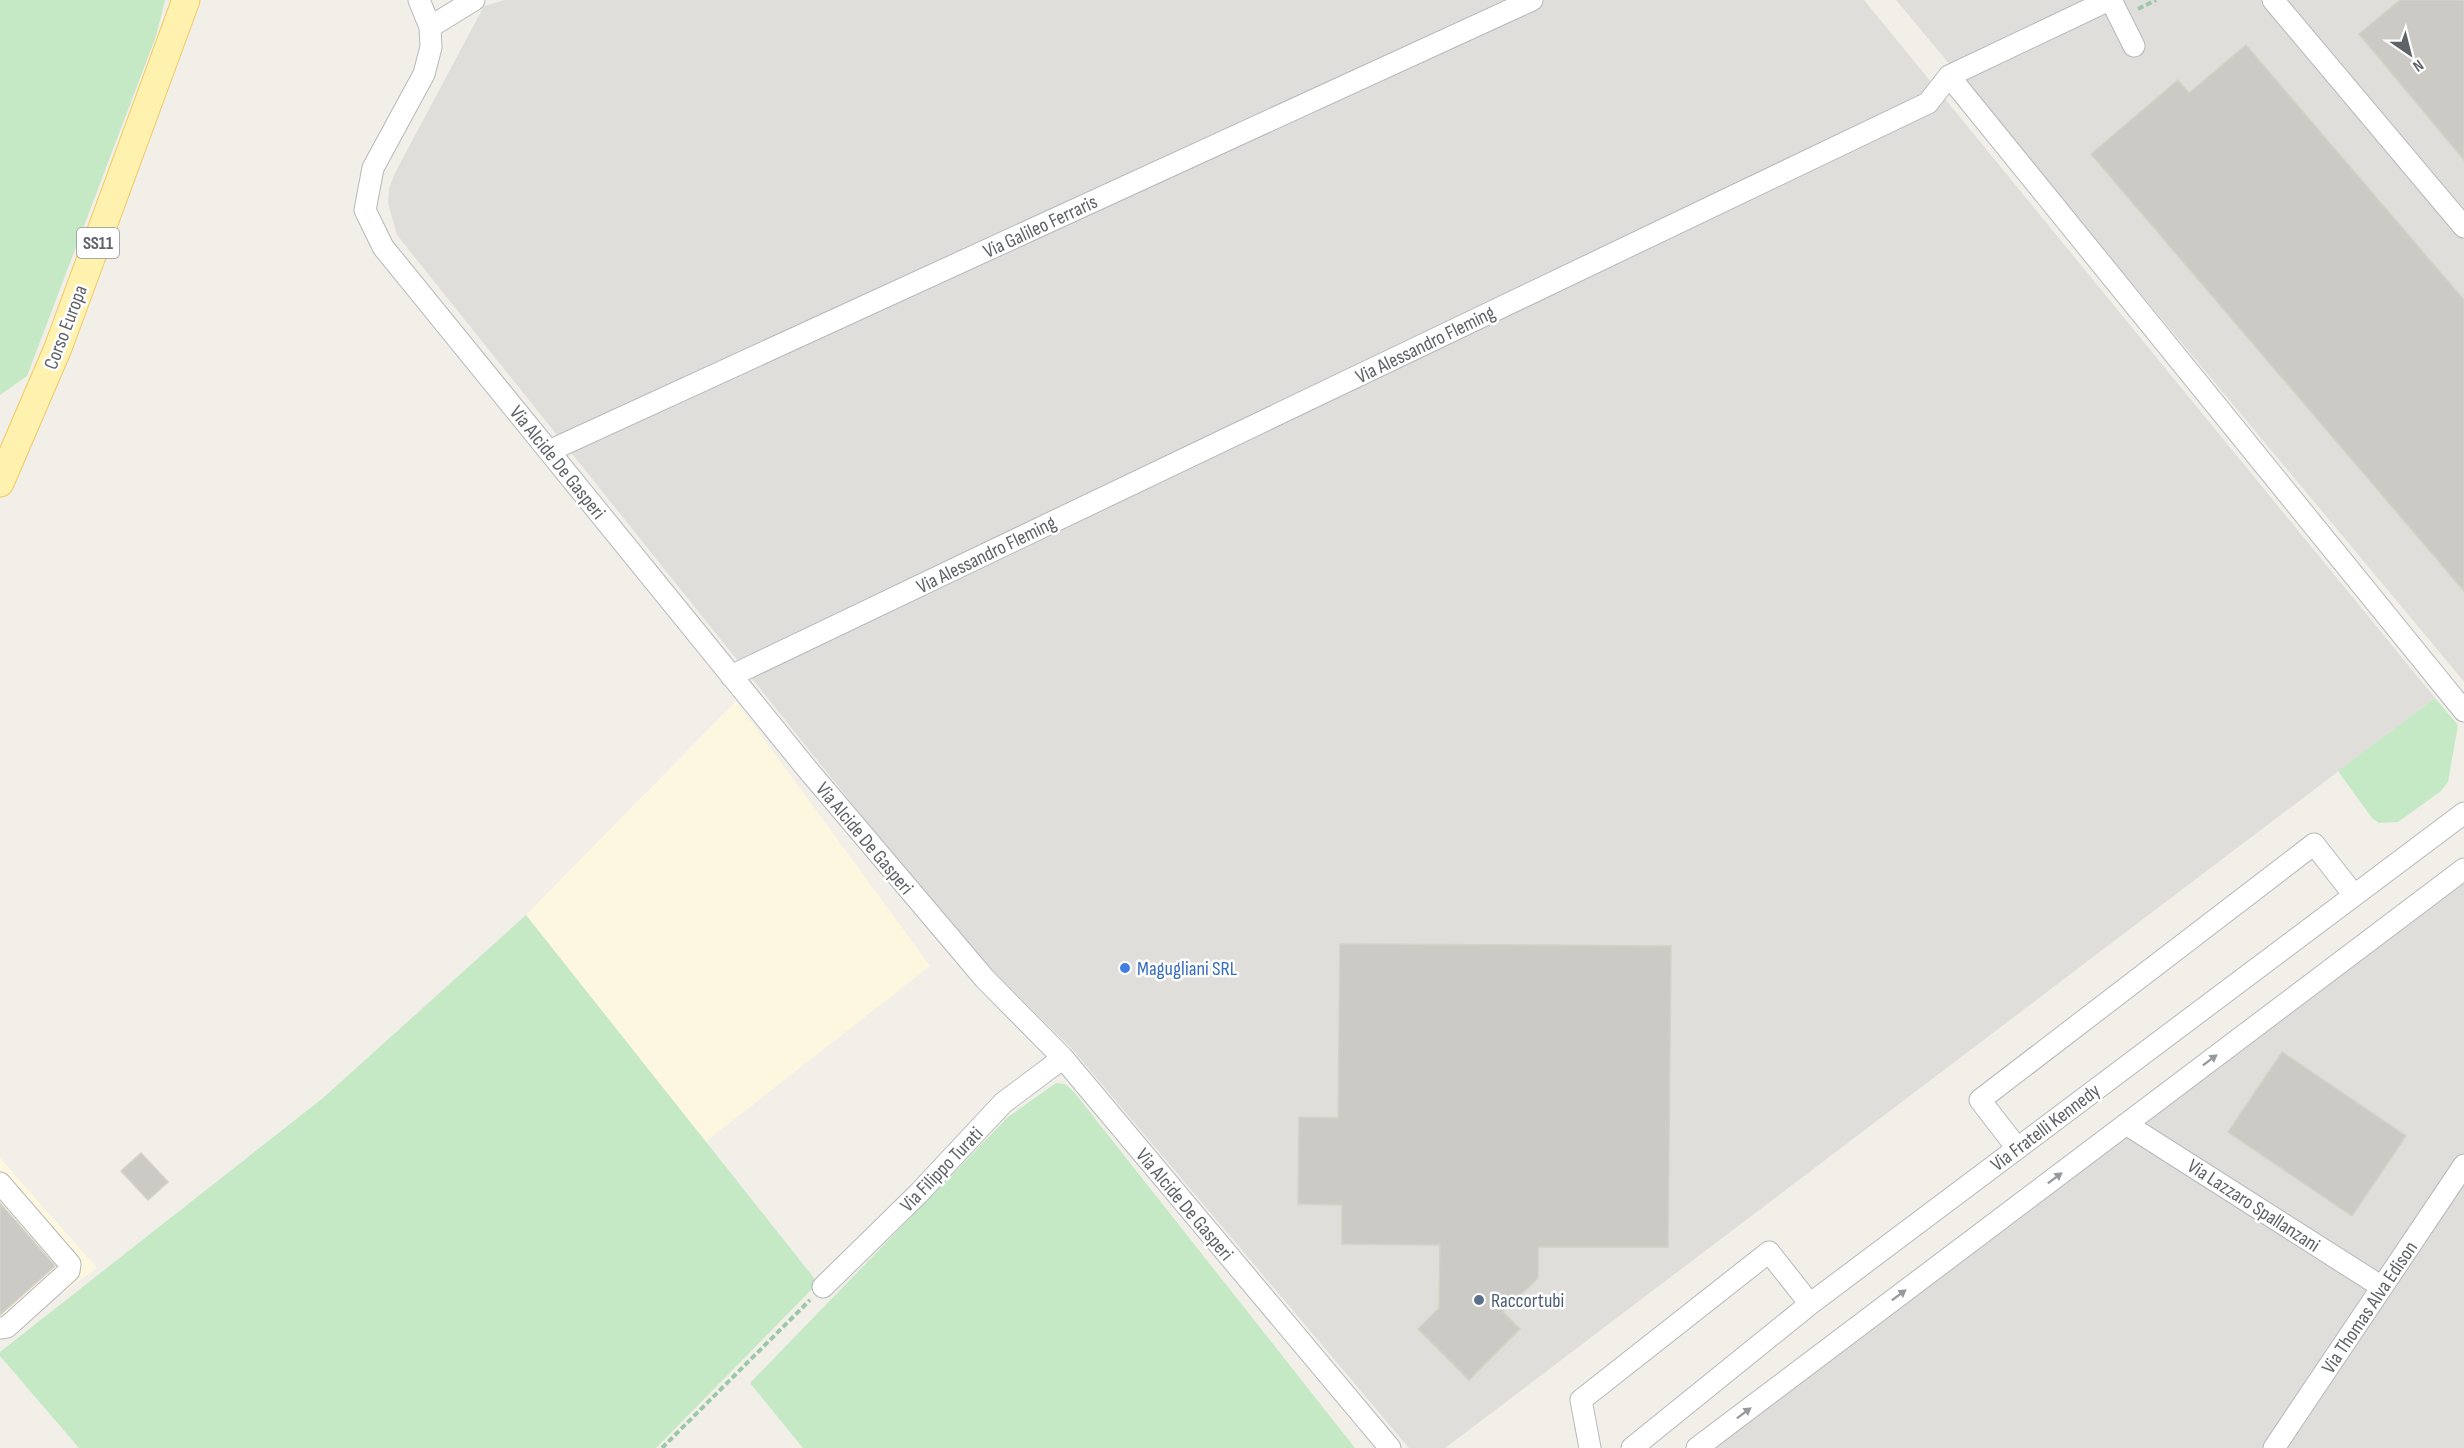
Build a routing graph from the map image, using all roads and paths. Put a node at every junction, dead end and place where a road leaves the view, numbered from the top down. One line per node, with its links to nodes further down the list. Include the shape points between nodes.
1 (186, 0): 12 (main road, Corso Europa / SS11, via 58,348)
2 (419, 0): 7 (street)
3 (474, 0): 7 (street)
4 (1532, 0): 11 (street, Via Galileo Ferraris)
5 (2110, 0): 8 (street); 9 (street, Via Alessandro Fleming)
6 (2273, 0): 10 (street)
7 (430, 27): 11 (street, Via Alcide De Gasperi, via 431,47 424,74 373,168 365,210 383,247)
8 (2134, 46)
9 (1949, 76): 13 (street, Via Alessandro Fleming, via 1928,103); 14 (street)
10 (2464, 227)
11 (549, 451): 13 (street, Via Alcide De Gasperi)
12 (0, 483)
13 (731, 676): 18 (street, Via Alcide De Gasperi, via 985,979)
14 (2464, 711)
15 (2464, 813): 17 (street, Via Fratelli Kennedy)
16 (2464, 869): 19 (street, one-way to 16)
17 (2354, 896): 20 (street, Via Fratelli Kennedy); 20 (street, via 2314,844 1980,1100)
18 (1063, 1058): 23 (street, Via Filippo Turati, via 1003,1103); 28 (street, Via Alcide De Gasperi)
19 (2126, 1124): 24 (street, Via Lazzaro Spallanzani); 31 (street, one-way to 19)
20 (2017, 1148): 25 (street, Via Fratelli Kennedy)
21 (2464, 1165): 24 (street, Via Thomas Alva Edison)
22 (0, 1183): 26 (street, via 70,1264 69,1271 7,1327)
23 (823, 1287): 27 (path)
24 (2382, 1287): 32 (street, Via Thomas Alva Edison)
25 (1810, 1304): 29 (street, via 1769,1252 1581,1400); 30 (street, Via Fratelli Kennedy)
26 (0, 1328)
27 (662, 1448)
28 (1390, 1448)
29 (1590, 1448)
30 (1632, 1448)
31 (1697, 1448)
32 (2274, 1448)

